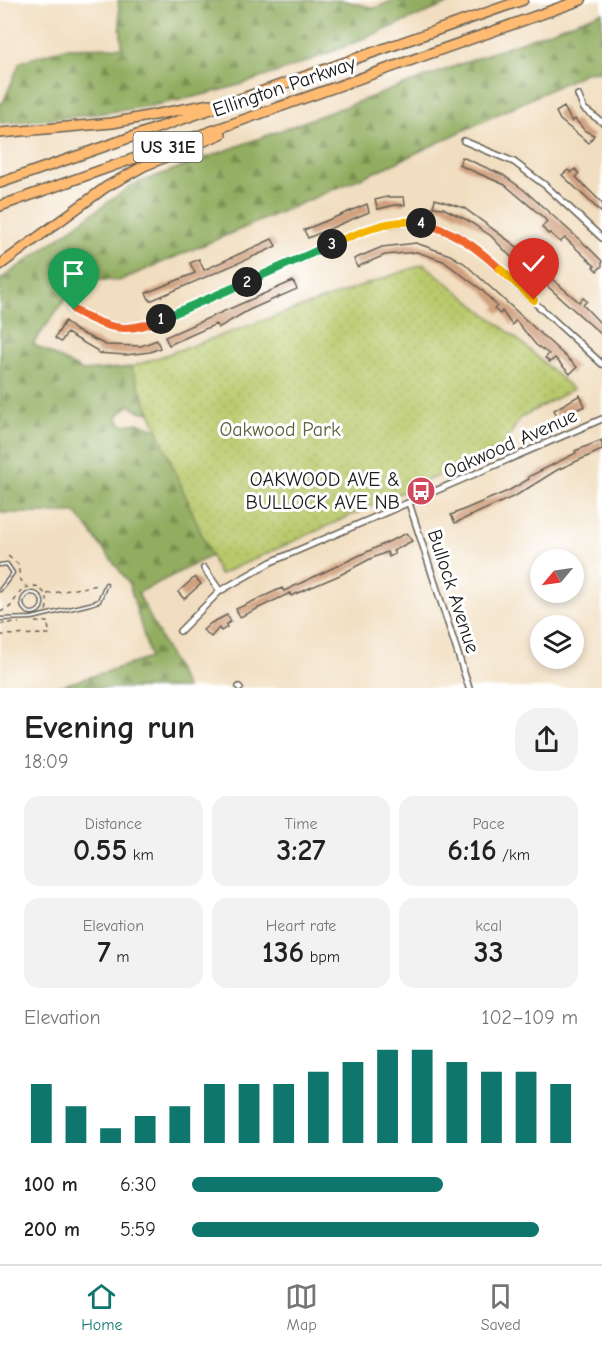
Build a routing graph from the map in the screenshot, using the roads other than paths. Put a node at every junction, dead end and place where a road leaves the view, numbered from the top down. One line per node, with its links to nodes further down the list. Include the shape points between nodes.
1 (523, 0): 4 (highway, Ellington Parkway / US 31E)
2 (581, 0): 3 (highway, Ellington Parkway / US 31E)
3 (335, 87): 10 (highway, Ellington Parkway / US 31E); 12 (highway, via 144,166 106,187)
4 (250, 94): 7 (highway, via 112,123); 9 (highway, Ellington Parkway / US 31E)
5 (578, 95): 6 (street, via 584,109)
6 (602, 122)
7 (0, 133)
8 (464, 141): 11 (street, via 514,162)
9 (0, 183)
10 (0, 206)
11 (602, 238)
12 (0, 265)
13 (74, 310): 14 (street, via 108,326 126,329 148,325 376,226 408,221 441,227 466,240)
14 (602, 364)
15 (602, 419): 16 (street, Oakwood Avenue)
16 (409, 503): 21 (street, Oakwood Avenue, via 271,562); 26 (street, Bullock Avenue)
17 (0, 565): 20 (lane, via 7,564 13,573)
18 (204, 568): 21 (street)
19 (106, 584): 23 (lane, via 99,601)
20 (0, 590)
21 (220, 591): 25 (street, Oakwood Avenue)
22 (29, 612): 22 (lane, via 35,612 41,605 34,593 23,599 22,605); 23 (lane)
23 (26, 618): 24 (lane)
24 (0, 619)
25 (180, 631)
26 (469, 688)

